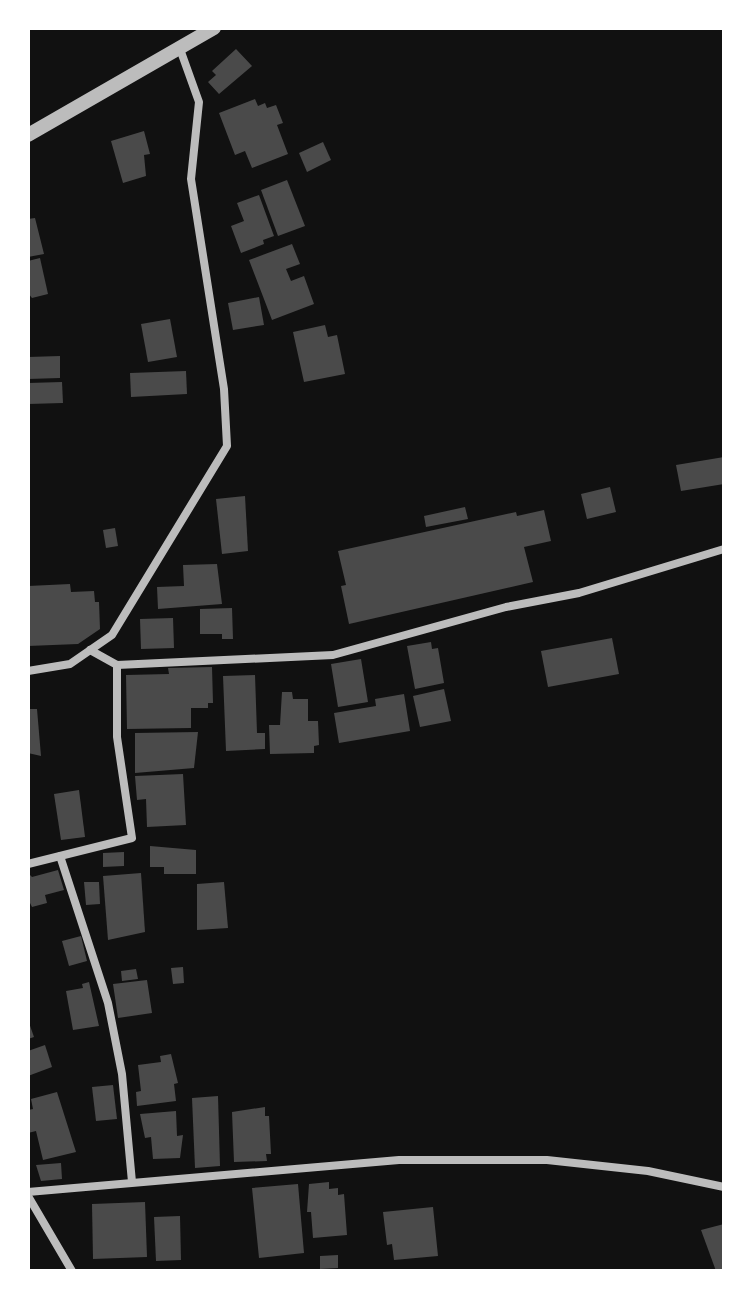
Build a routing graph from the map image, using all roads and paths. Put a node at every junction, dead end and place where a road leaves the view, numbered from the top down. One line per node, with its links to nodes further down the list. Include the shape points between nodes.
1 (214, 28): 2 (street)
2 (180, 49): 3 (street); 5 (street, via 199,102 191,179 224,389 227,446 112,635)
3 (28, 135)
4 (724, 549): 6 (street, via 579,593 506,607 333,655)
5 (90, 650): 6 (street); 7 (street, via 70,664)
6 (117, 665): 8 (street, via 117,737 132,838)
7 (28, 671)
8 (60, 856): 9 (street); 10 (street, via 108,1003 122,1074)
9 (28, 864)
10 (132, 1182): 11 (street, via 399,1160 547,1160 648,1171); 12 (street)
11 (724, 1187)
12 (28, 1194): 13 (street)
13 (72, 1271)

